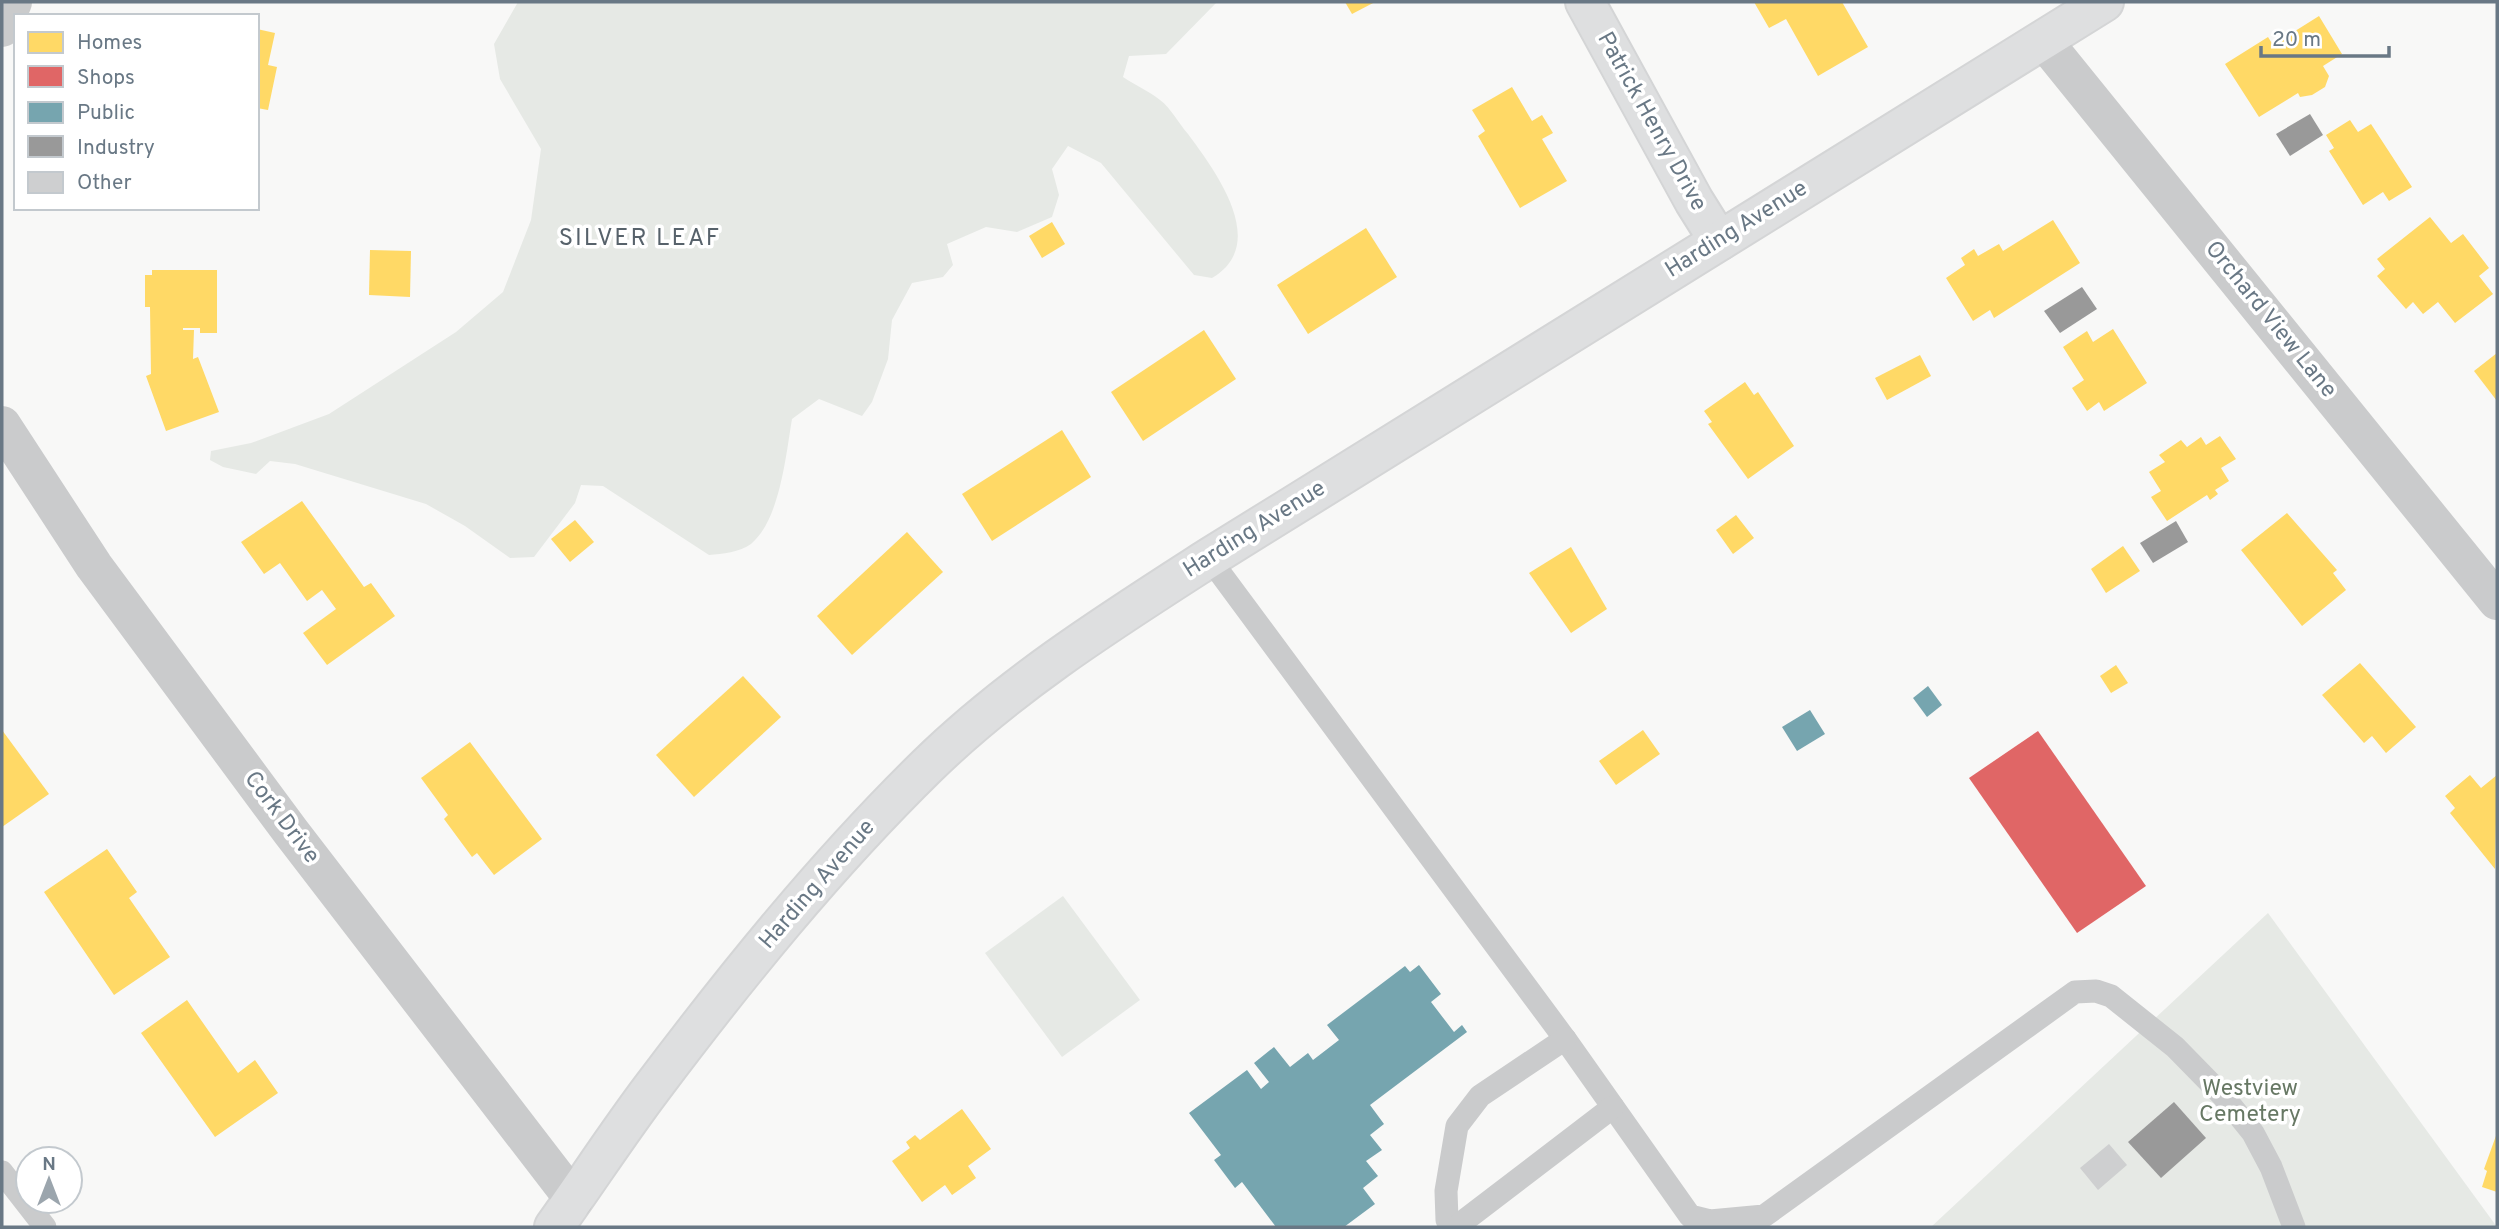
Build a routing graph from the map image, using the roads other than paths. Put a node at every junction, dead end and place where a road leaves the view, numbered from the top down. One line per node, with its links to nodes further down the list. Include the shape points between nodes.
1 (13, 2): 4 (street)
2 (1585, 2): 6 (main road, Patrick Henry Drive)
3 (2104, 2): 5 (main road, Harding Avenue)
4 (2, 28)
5 (2043, 40): 6 (main road, Harding Avenue); 9 (street, Orchard View Lane)
6 (1719, 242): 8 (main road, Harding Avenue)
7 (2, 425): 13 (street, Cork Drive, via 94,566)
8 (1209, 558): 10 (lane); 13 (main road, Harding Avenue, via 1045,668 928,765 819,878 650,1090)
9 (2497, 601)
10 (1565, 1039): 11 (lane); 15 (lane, via 1480,1096 1457,1126 1446,1191 1447,1220)
11 (1613, 1107): 15 (lane); 16 (lane, via 1690,1216 1710,1221 1764,1216 2075,992 2096,991 2111,996 2175,1047 2223,1096 2253,1133)
12 (2, 1172): 14 (lane)
13 (564, 1213)
14 (45, 1227)
15 (1453, 1227)
16 (2294, 1227)

